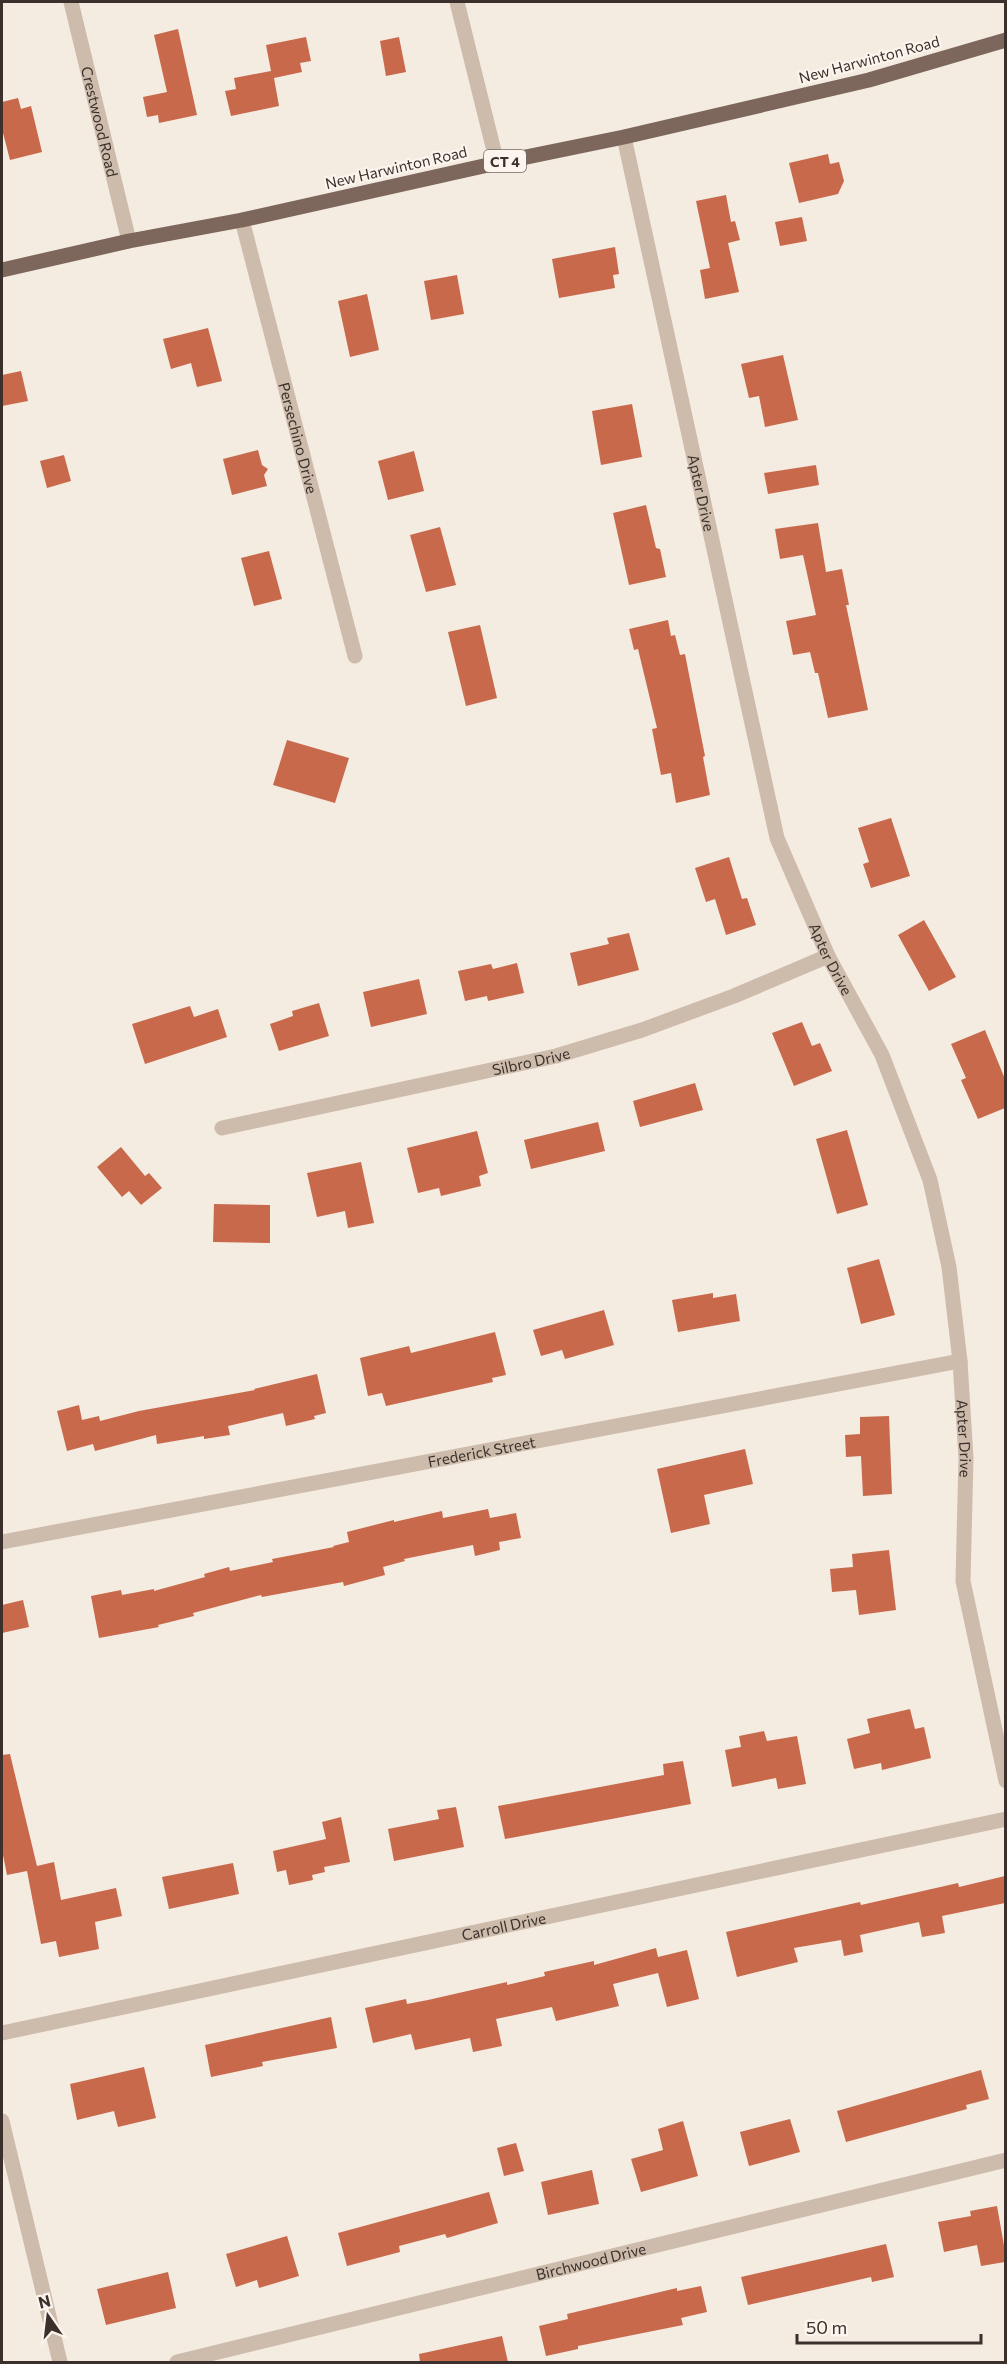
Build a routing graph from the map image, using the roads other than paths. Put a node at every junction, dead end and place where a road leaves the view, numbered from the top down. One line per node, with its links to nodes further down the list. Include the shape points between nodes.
1 (71, 2): 7 (street, Crestwood Road)
2 (457, 2): 5 (street)
3 (1005, 40): 4 (main road, New Harwinton Road / CT 4, via 869,80)
4 (624, 137): 5 (main road, New Harwinton Road / CT 4); 10 (street, Apter Drive, via 777,838)
5 (497, 163): 6 (main road, New Harwinton Road / CT 4)
6 (242, 220): 7 (main road, New Harwinton Road / CT 4); 9 (street, Persechino Drive)
7 (129, 241): 8 (main road, New Harwinton Road / CT 4)
8 (2, 270)
9 (354, 656)
10 (828, 956): 11 (street, Silbro Drive, via 642,1030 556,1056); 12 (street, Apter Drive, via 882,1055 930,1180 949,1267)
11 (222, 1128)
12 (960, 1361): 13 (street, Frederick Street); 14 (street, Apter Drive, via 966,1458 963,1581)
13 (2, 1542)
14 (1005, 1781)
15 (1005, 1819): 16 (street, Carroll Drive)
16 (2, 2033)
17 (2, 2121): 19 (street)
18 (1005, 2160): 20 (street, Birchwood Drive)
19 (60, 2362)
20 (177, 2362)

